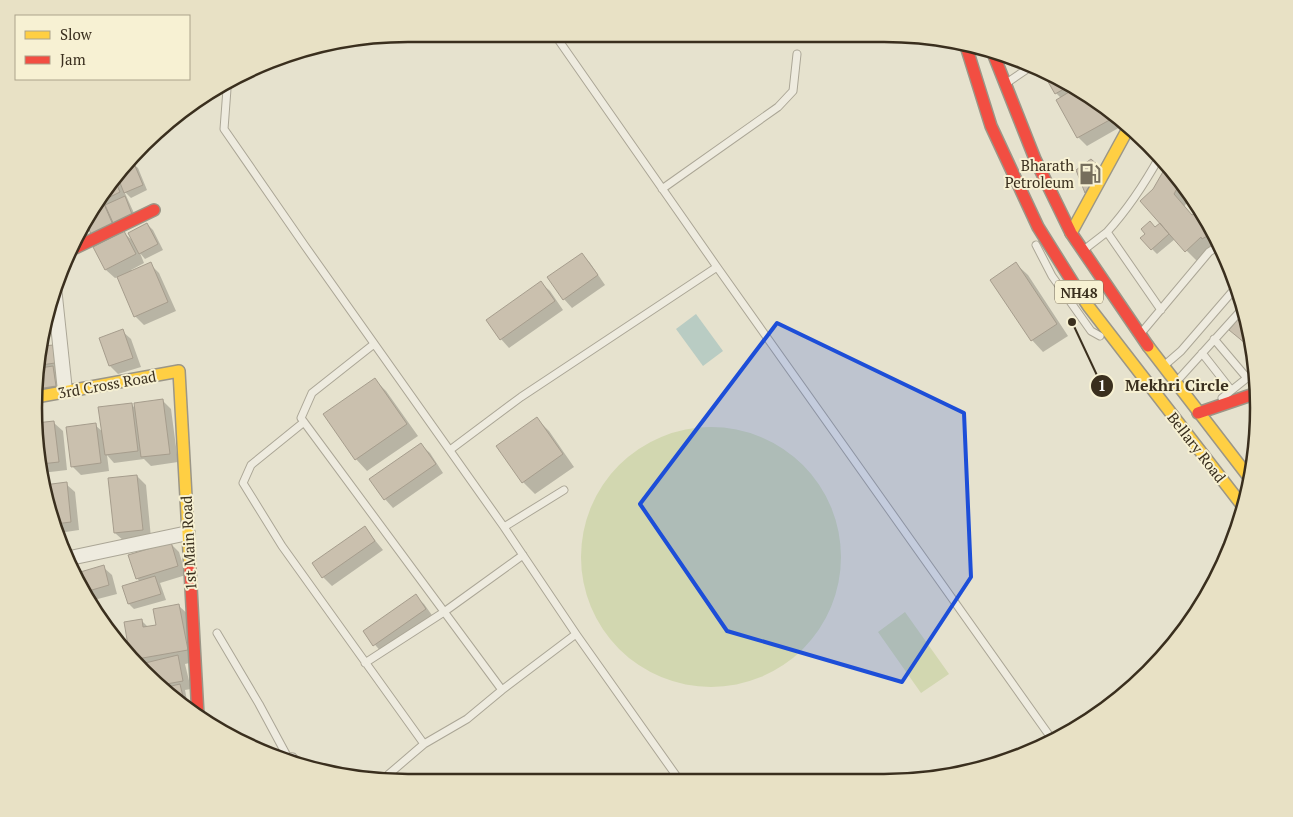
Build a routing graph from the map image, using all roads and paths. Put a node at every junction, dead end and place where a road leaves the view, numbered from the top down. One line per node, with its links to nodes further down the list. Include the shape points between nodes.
1 (559, 42): 10 (lane)
2 (968, 53): 26 (main road, Bellary Road / NH48, via 991,126 1026,208 1089,307)
3 (797, 54): 10 (lane, via 792,91 778,107)
4 (996, 60): 6 (main road, Bellary Road / NH48)
5 (1025, 70): 6 (lane)
6 (1005, 84): 13 (main road, Bellary Road / NH48, via 1035,159)
7 (227, 91): 25 (lane, via 224,129)
8 (1125, 133): 13 (main road)
9 (1156, 163): 12 (lane, via 1124,214)
10 (662, 189): 18 (lane)
11 (154, 210): 15 (main road)
12 (1107, 232): 17 (lane); 21 (lane)
13 (1071, 233): 17 (main road, Bellary Road / NH48)
14 (1032, 237): 26 (lane, via 1052,276 1092,331)
15 (81, 245)
16 (1214, 249): 21 (lane)
17 (1083, 250): 23 (main road, Bellary Road / NH48)
18 (717, 268): 38 (lane, via 521,397); 52 (lane)
19 (1231, 292): 28 (lane)
20 (56, 309): 33 (street)
21 (1160, 310): 23 (lane)
22 (1238, 313): 24 (lane)
23 (1140, 335): 28 (main road, Bellary Road / NH48)
24 (1214, 339): 27 (lane); 30 (lane)
25 (374, 344): 37 (lane, via 312,393 301,418); 38 (lane)
26 (1118, 345): 41 (main road, Bellary Road / NH48)
27 (1202, 353): 31 (lane); 32 (lane)
28 (1162, 367): 31 (main road, Bellary Road / NH48)
29 (178, 371): 33 (main road, 3rd Cross Road); 43 (main road, 1st Main Road)
30 (1247, 378): 32 (lane)
31 (1174, 383): 36 (main road, Bellary Road / NH48)
32 (1232, 390): 36 (lane)
33 (65, 391): 35 (main road, 3rd Cross Road)
34 (1250, 394): 36 (main road)
35 (43, 396)
36 (1202, 411): 39 (main road, Bellary Road / NH48)
37 (304, 422): 46 (lane); 49 (lane, via 251,465 243,483 282,546)
38 (450, 450): 42 (lane)
39 (1245, 471)
40 (564, 490): 42 (lane)
41 (1239, 501)
42 (504, 527): 44 (lane)
43 (188, 533): 45 (street); 51 (main road, 1st Main Road)
44 (523, 555): 46 (lane); 48 (lane)
45 (74, 557)
46 (444, 612): 49 (lane); 50 (lane)
47 (217, 633): 54 (lane)
48 (576, 634): 50 (lane); 56 (lane)
49 (365, 663): 53 (lane)
50 (502, 690): 53 (lane, via 467,719)
51 (198, 707)
52 (1049, 735)
53 (424, 744): 55 (lane)
54 (285, 753)
55 (389, 774)
56 (674, 774)

